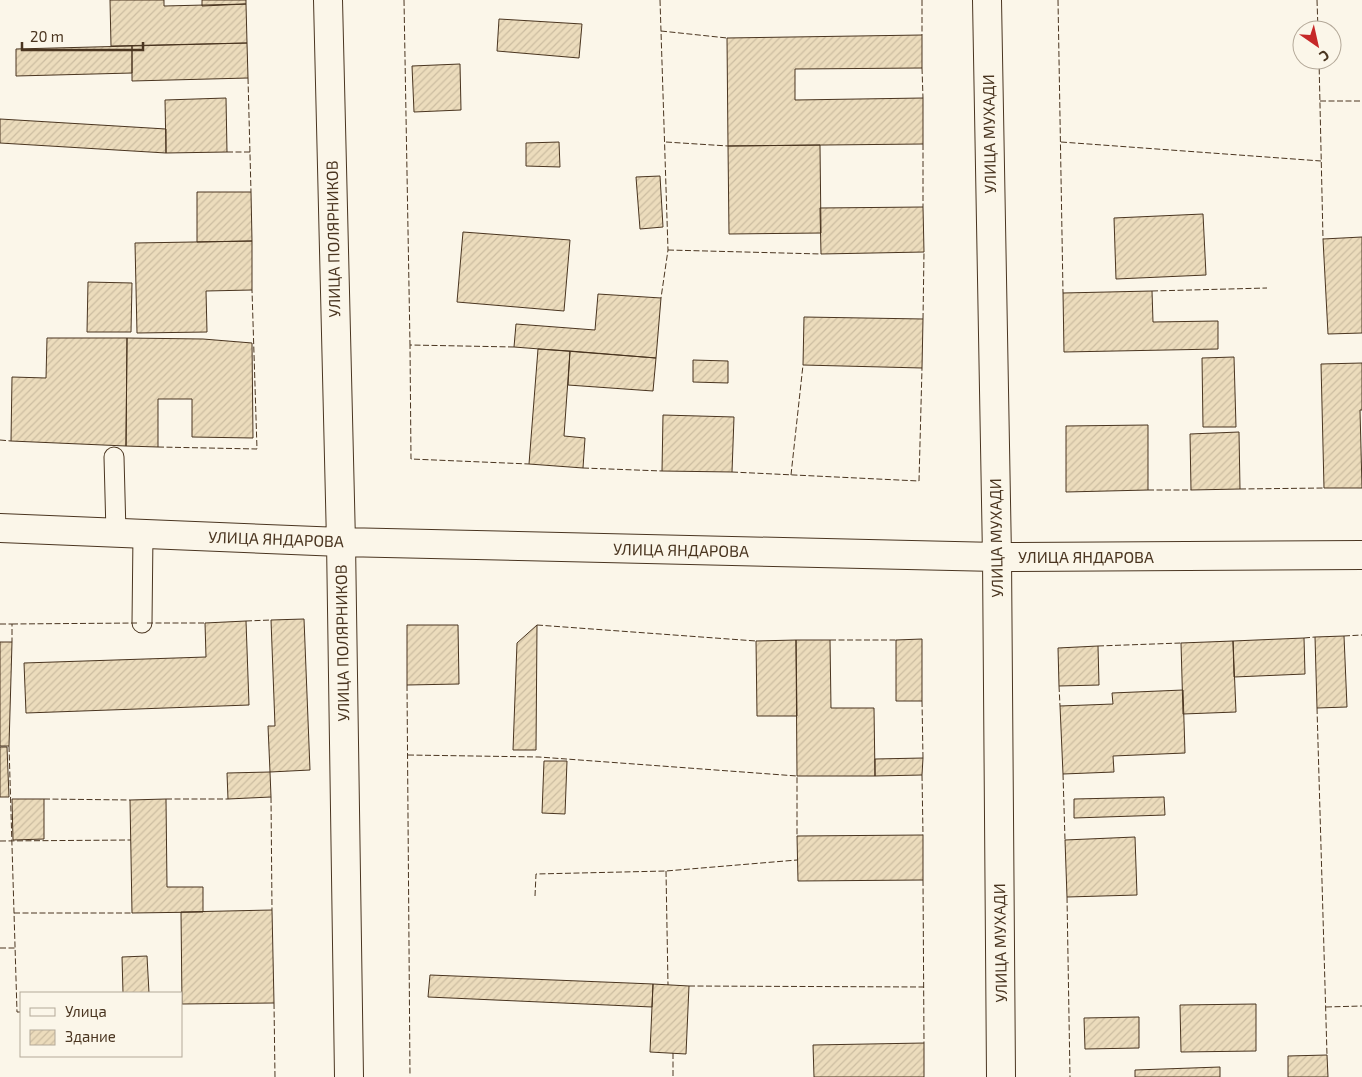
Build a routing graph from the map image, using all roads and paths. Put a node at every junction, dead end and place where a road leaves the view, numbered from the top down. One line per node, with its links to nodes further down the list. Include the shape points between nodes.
1 (328, 0): 7 (street, УЛИЦА ПОЛЯРНИКОВ)
2 (987, 0): 9 (street, УЛИЦА МУХАДИ)
3 (114, 457): 5 (lane)
4 (0, 528): 5 (street, УЛИЦА ЯНДАРОВА)
5 (116, 533): 6 (street, УЛИЦА ЯНДАРОВА)
6 (143, 534): 7 (street, УЛИЦА ЯНДАРОВА); 10 (lane)
7 (341, 542): 9 (street, УЛИЦА ЯНДАРОВА); 11 (street, УЛИЦА ПОЛЯРНИКОВ)
8 (1362, 555): 9 (street, УЛИЦА ЯНДАРОВА)
9 (997, 557): 12 (street, УЛИЦА МУХАДИ)
10 (142, 623)
11 (348, 1077)
12 (1001, 1077)

